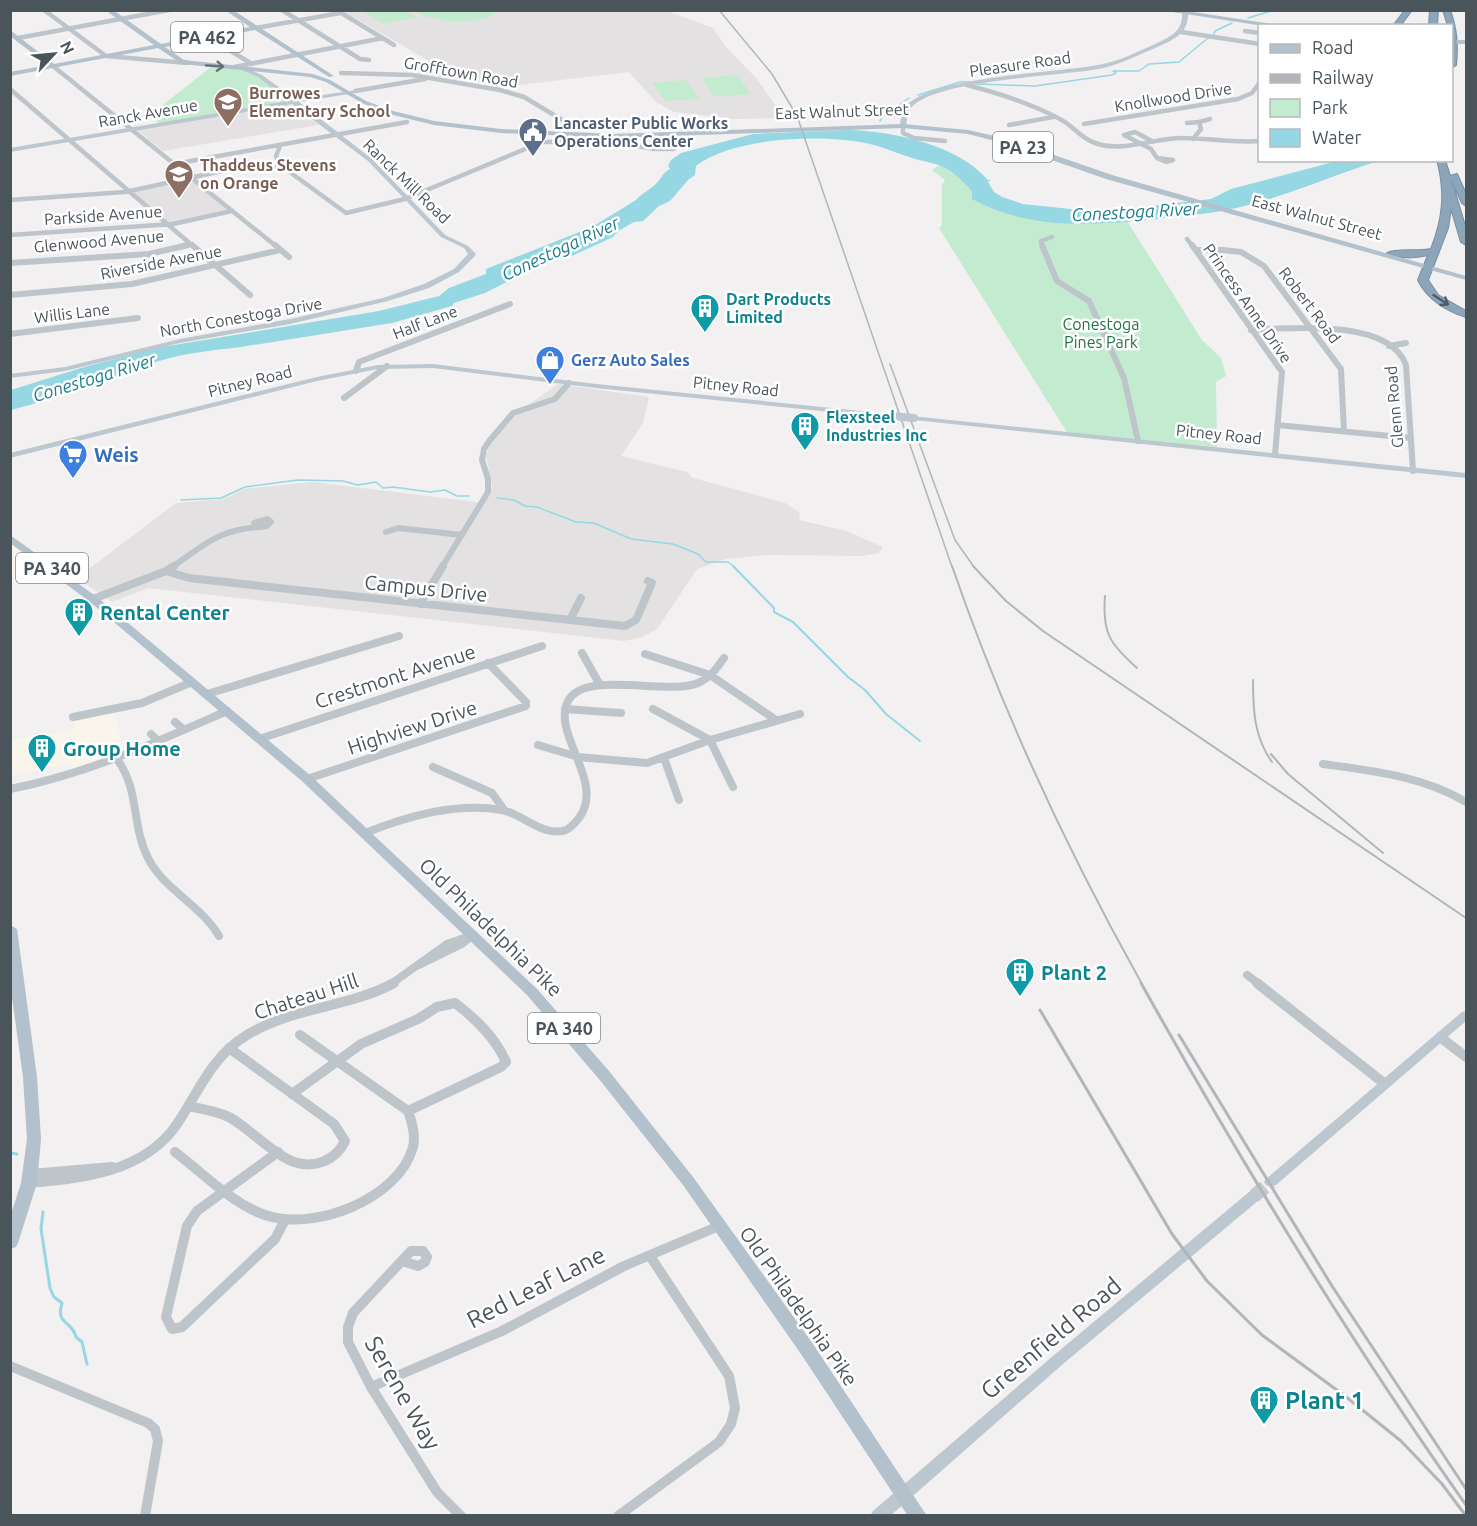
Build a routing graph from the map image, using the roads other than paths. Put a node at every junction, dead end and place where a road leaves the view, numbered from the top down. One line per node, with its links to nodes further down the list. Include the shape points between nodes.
1 (44, 10): 16 (street)
2 (108, 10): 11 (main road, PA 23)
3 (169, 10): 8 (street)
4 (228, 10): 15 (main road, East Walnut Street / PA 23)
5 (282, 10): 12 (street)
6 (1162, 10): 10 (main road)
7 (1408, 10): 14 (highway)
8 (160, 11): 11 (street)
9 (338, 12): 12 (street); 23 (street)
10 (1185, 12): 13 (main road); 19 (street)
11 (120, 19): 16 (street); 28 (main road, PA 23)
12 (298, 20): 15 (street); 29 (street)
13 (1268, 24)
14 (1398, 24)
15 (256, 28): 21 (main road, PA 462); 30 (main road, East Walnut Street / PA 23)
16 (68, 29): 22 (street); 31 (street)
17 (1245, 31): 20 (street)
18 (10, 32): 22 (main road)
19 (1181, 32): 25 (street); 40 (street, Pleasure Road, via 1103,66)
20 (1258, 33)
21 (207, 37): 28 (main road, PA 462); 34 (street)
22 (18, 38): 35 (main road)
23 (383, 38): 27 (street); 29 (street)
24 (1453, 43): 26 (highway); 26 (highway)
25 (1258, 44)
26 (1467, 44)
27 (394, 45)
28 (158, 47): 31 (main road, PA 462); 33 (main road, PA 23)
29 (340, 47): 30 (street); 32 (street)
30 (297, 55): 34 (street); 43 (main road, East Walnut Street / PA 23)
31 (106, 56): 33 (street); 35 (main road, PA 462)
32 (369, 60)
33 (187, 63): 36 (main road, PA 23, one-way to 36)
34 (252, 64): 36 (street)
35 (53, 66): 37 (main road, PA 462); 54 (street)
36 (238, 67): 43 (main road, East Walnut Street / PA 23, via 288,70 319,77); 44 (street, Ranck Mill Road, via 260,75)
37 (10, 74)
38 (342, 74): 39 (street, Grofftown Road)
39 (433, 78): 43 (street, Ranck Avenue); 53 (street, Grofftown Road, via 519,95 564,121)
40 (967, 85): 45 (street); 51 (street, Pleasure Road, via 914,101 905,111)
41 (1258, 85): 50 (street, Knollwood Drive, via 1252,93 1238,99)
42 (10, 89): 57 (street)
43 (351, 92): 44 (street, Ranck Avenue); 51 (main road, East Walnut Street / PA 23, via 421,118 534,132)
44 (293, 102): 54 (street, Ranck Avenue); 55 (street, Ranck Mill Road)
45 (1054, 117): 52 (street); 61 (street, via 1072,125 1092,143)
46 (1210, 119): 48 (street)
47 (406, 122): 55 (street)
48 (1199, 122): 49 (street); 56 (street, via 1201,129)
49 (1187, 123)
50 (1084, 124)
51 (903, 125): 58 (street, via 903,133 909,136); 78 (main road, East Walnut Street / PA 23, via 948,126 992,134 1142,185)
52 (1009, 125)
53 (565, 126)
54 (132, 130): 57 (street, Ranck Avenue); 66 (street)
55 (337, 136): 62 (street); 72 (street, Ranck Mill Road, via 370,160)
56 (1193, 138): 59 (street); 60 (street, via 1234,143)
57 (70, 140): 64 (street, Ranck Avenue); 71 (street)
58 (945, 141)
59 (1152, 141): 61 (street); 61 (street, via 1138,132 1124,134)
60 (1258, 141)
61 (1138, 143): 65 (street, via 1151,148)
62 (280, 146): 66 (street); 68 (street, via 276,156)
63 (674, 149): 72 (street, via 608,141 542,142)
64 (10, 150)
65 (1157, 158)
66 (174, 164): 69 (street)
67 (1447, 164): 70 (highway)
68 (284, 168): 69 (street, via 236,168); 72 (street, via 346,213)
69 (191, 178): 71 (street); 75 (street)
70 (1450, 178): 74 (highway); 76 (highway); 82 (highway); 86 (highway, via 1446,221)
71 (129, 191): 73 (street); 77 (street)
72 (407, 199): 89 (street, Ranck Mill Road, via 447,239 470,249)
73 (10, 200)
74 (1467, 203)
75 (232, 211): 77 (street, Parkside Avenue); 84 (street)
76 (1467, 222)
77 (167, 224): 79 (street, Parkside Avenue); 83 (street)
78 (1302, 230): 87 (main road, East Walnut Street / PA 23); 91 (main road, East Walnut Street / PA 23)
79 (10, 236)
80 (1052, 237): 112 (street, via 1041,241 1044,253 1057,282 1089,301 1124,378)
81 (1187, 239): 85 (street, Princess Anne Drive)
82 (1467, 243)
83 (190, 244): 90 (street, Glenwood Avenue, via 151,254); 92 (street)
84 (280, 250): 88 (street); 92 (street, Riverside Avenue)
85 (1196, 250): 99 (street, Robert Road, via 1232,250 1254,258); 100 (street, Princess Anne Drive)
86 (1435, 251): 87 (highway, PA 23, via 1418,255); 91 (highway)
87 (1392, 253): 91 (main road, East Walnut Street)
88 (289, 257)
89 (469, 261): 106 (street, North Conestoga Drive, via 443,278 337,313 145,348 65,369)
90 (10, 262)
91 (1428, 265): 93 (main road, East Walnut Street / PA 23); 97 (highway, one-way to 97, via 1423,278 1427,288 1439,300)
92 (216, 266): 94 (street, Riverside Avenue, via 126,285); 95 (street)
93 (1467, 276)
94 (10, 295)
95 (250, 295)
96 (510, 304): 105 (street, Half Lane, via 359,362)
97 (1467, 314)
98 (138, 318): 101 (street, Willis Lane)
99 (1310, 327): 100 (street, Glenn Road); 103 (street, Glenn Road, via 1350,329); 110 (street, Robert Road, via 1343,374)
100 (1251, 330): 109 (street, Princess Anne Drive, via 1282,372)
101 (10, 334)
102 (1407, 343): 103 (street)
103 (1389, 346): 111 (street, Glenn Road, via 1406,365)
104 (387, 366): 105 (street, Pitney Road); 107 (street, Pitney Road, via 433,366); 108 (street)
105 (356, 371): 114 (street, Pitney Road)
106 (10, 376)
107 (569, 383): 112 (street, Pitney Road, bridge); 119 (street, via 555,399 513,413 486,446 482,460 488,492)
108 (344, 398)
109 (1277, 425): 110 (street); 113 (street, Princess Anne Drive)
110 (1344, 431): 111 (street)
111 (1411, 438): 115 (street, Glenn Road)
112 (1138, 441): 113 (street, Pitney Road)
113 (1275, 455): 115 (street, Pitney Road)
114 (10, 456)
115 (1413, 471): 116 (street, Pitney Road)
116 (1467, 476)
117 (259, 527): 121 (street, via 226,530 213,536)
118 (386, 532): 119 (street, via 398,528)
119 (462, 535): 125 (street)
120 (10, 537): 124 (main road, Old Philadelphia Pike / PA 340)
121 (166, 571): 124 (street); 125 (street, Campus Drive, via 189,578)
122 (648, 580): 126 (street, Campus Drive, via 652,584 631,625)
123 (581, 598): 126 (street)
124 (93, 599): 134 (main road, Old Philadelphia Pike / PA 340)
125 (420, 604): 126 (street, Campus Drive)
126 (570, 620)
127 (399, 636): 136 (street)
128 (542, 646): 132 (street, Crestmont Avenue)
129 (582, 653): 135 (street)
130 (645, 654): 133 (street)
131 (724, 658): 133 (street)
132 (488, 663): 147 (street, Crestmont Avenue); 156 (street, Highview Drive, via 527,704 523,708)
133 (710, 675): 135 (street, via 698,684 684,686); 143 (street)
134 (192, 682): 136 (main road, Old Philadelphia Pike / PA 340); 142 (street, via 142,703)
135 (600, 685): 137 (street, via 574,693)
136 (207, 694): 139 (main road, Old Philadelphia Pike / PA 340)
137 (565, 709): 140 (street); 151 (street, via 566,726)
138 (653, 709): 149 (street)
139 (227, 711): 145 (street); 147 (main road, Old Philadelphia Pike / PA 340)
140 (621, 713)
141 (800, 714): 143 (street)
142 (73, 717)
143 (776, 720): 149 (street)
144 (175, 722): 145 (street)
145 (183, 729): 148 (street)
146 (151, 734): 148 (street)
147 (259, 739): 156 (main road, Old Philadelphia Pike / PA 340)
148 (158, 740): 152 (street)
149 (710, 740): 153 (street); 157 (street)
150 (538, 745): 151 (street)
151 (578, 757): 153 (street, via 647,763); 161 (street, via 588,805 575,825 554,832)
152 (116, 758): 158 (street, via 63,778); 165 (street, via 128,774 148,858)
153 (664, 758): 159 (street)
154 (1323, 764): 160 (street, via 1405,777 1438,786)
155 (433, 767): 161 (street, via 492,793)
156 (307, 779): 162 (main road, Old Philadelphia Pike / PA 340)
157 (733, 787)
158 (10, 789)
159 (679, 800)
160 (1467, 802)
161 (505, 811): 162 (street, via 462,809 420,814)
162 (365, 833): 164 (main road, Old Philadelphia Pike / PA 340)
163 (10, 929): 166 (main road)
164 (473, 935): 171 (street, Chateau Hill, via 373,994 256,1030); 185 (main road, Old Philadelphia Pike / PA 340, via 558,1021 668,1155)
165 (219, 936)
166 (13, 964): 180 (main road, via 33,1112)
167 (1246, 975): 174 (street)
168 (1467, 1015): 170 (street)
169 (300, 1035): 173 (street)
170 (1440, 1037): 172 (street); 174 (street)
171 (229, 1048): 175 (street); 176 (street, Chateau Hill)
172 (1467, 1057)
173 (338, 1062): 175 (street); 177 (street); 177 (street, via 362,1044 445,1003 455,1003 466,1010 506,1062)
174 (1384, 1084): 181 (street)
175 (292, 1094): 179 (street, via 334,1124 345,1141 342,1150 322,1163 306,1165)
176 (188, 1106): 179 (street, via 226,1116); 180 (street, Chateau Hill, via 163,1141 100,1175)
177 (408, 1111): 184 (street, via 413,1146 397,1176 346,1210)
178 (175, 1152): 182 (street)
179 (278, 1152): 182 (street)
180 (30, 1179): 186 (main road)
181 (1271, 1182)
182 (226, 1190): 184 (street, via 265,1215); 184 (street, via 197,1211 187,1226 166,1317 172,1329 182,1327 275,1239)
183 (1254, 1196): 191 (street, Greenfield Road)
184 (285, 1220)
185 (719, 1226): 187 (street, Red Leaf Lane); 191 (main road, Old Philadelphia Pike / PA 340)
186 (10, 1243)
187 (650, 1256): 190 (street, Red Leaf Lane, via 528,1319); 194 (street, via 729,1376 735,1390 735,1407 723,1437 646,1498)
188 (402, 1261): 190 (street, Serene Way, via 353,1313 348,1327 348,1342)
189 (10, 1366): 192 (street, via 148,1423 154,1429 158,1441)
190 (371, 1387): 193 (street, Serene Way, via 438,1492)
191 (904, 1494): 195 (street, Greenfield Road); 196 (main road, Old Philadelphia Pike / PA 340)
192 (145, 1515)
193 (461, 1515)
194 (618, 1515)
195 (878, 1515)
196 (918, 1515)

